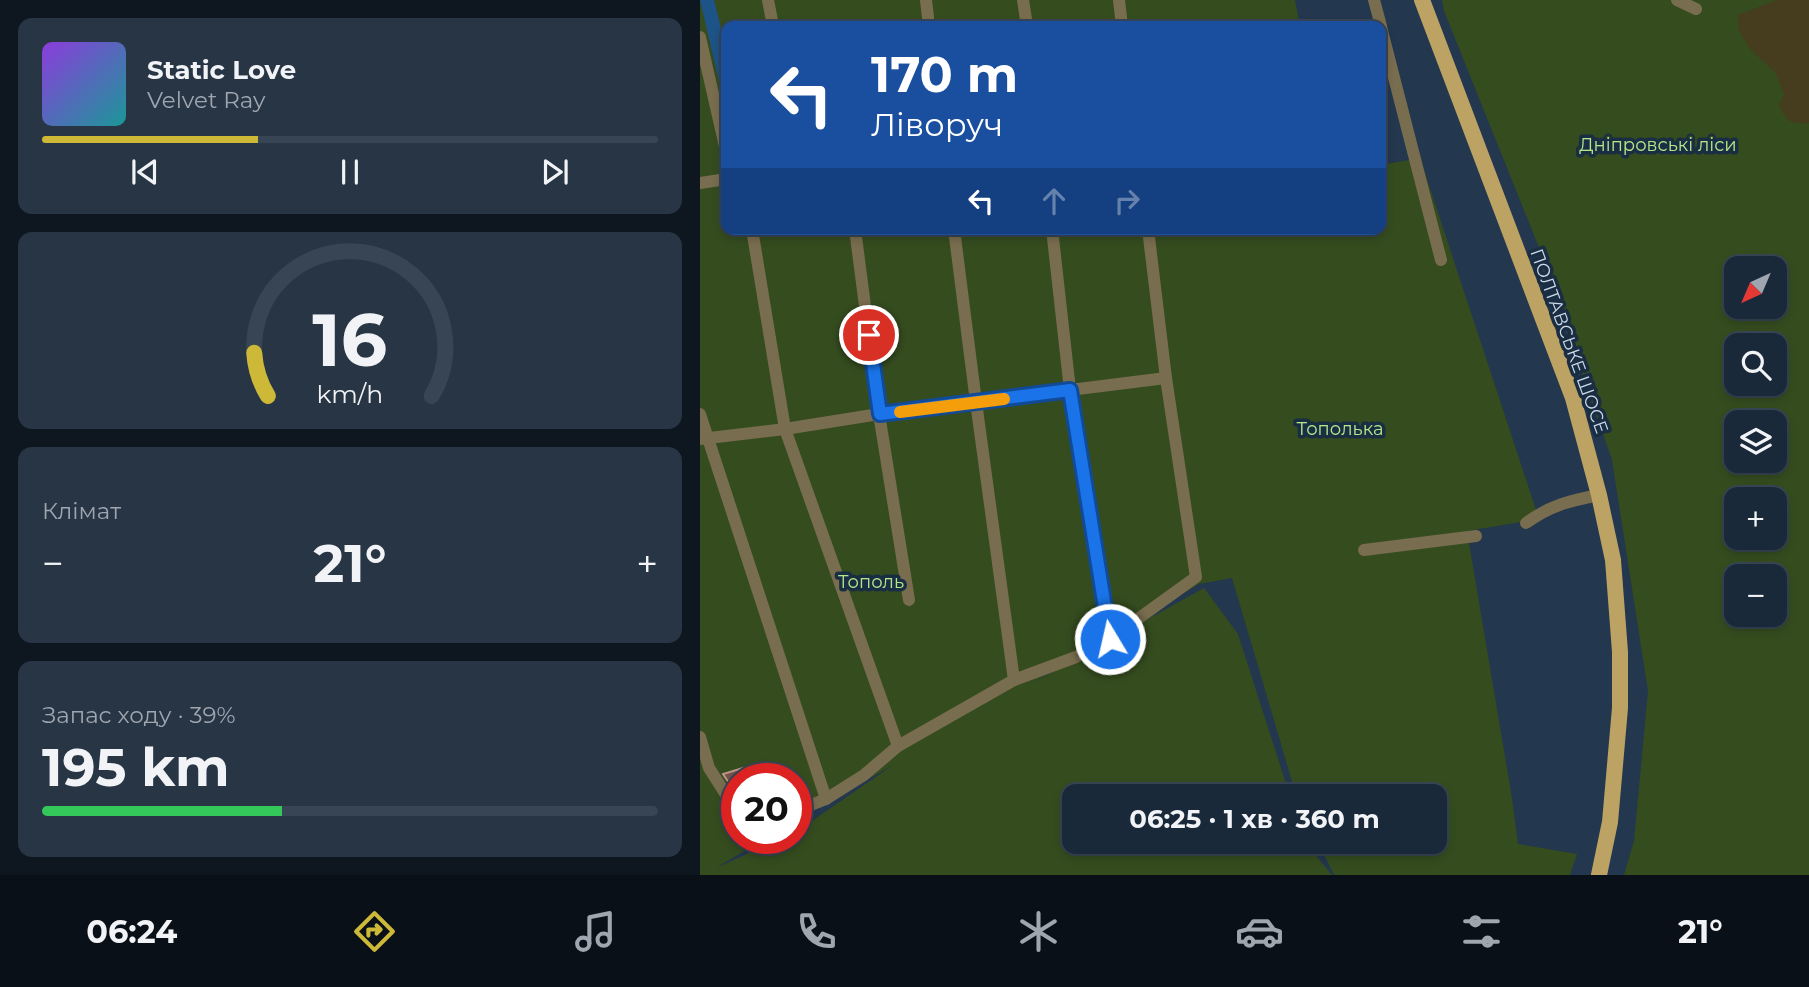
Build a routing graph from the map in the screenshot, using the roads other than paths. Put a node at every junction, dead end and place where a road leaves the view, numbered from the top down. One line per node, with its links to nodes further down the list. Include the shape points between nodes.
1 (768, 0): 9 (lane)
2 (926, 0): 10 (lane)
3 (1023, 0): 11 (lane)
4 (1119, 0): 12 (lane)
5 (1374, 0): 13 (lane)
6 (1422, 0): 32 (main road, ПОЛТАВСЬКЕ ШОСЕ, via 1573,398)
7 (1677, 0): 8 (lane)
8 (1696, 9)
9 (772, 21)
10 (928, 21)
11 (1026, 21)
12 (1121, 21)
13 (1380, 21)
14 (700, 37): 16 (lane)
15 (1386, 46): 24 (lane)
16 (721, 129)
17 (721, 180): 18 (lane)
18 (700, 183)
19 (753, 235): 30 (lane)
20 (856, 235): 29 (lane)
21 (955, 235): 27 (lane)
22 (1053, 235): 26 (lane)
23 (1149, 235): 25 (lane)
24 (1440, 260)
25 (1166, 378): 26 (lane); 37 (lane, via 1196,577)
26 (1070, 390): 27 (lane); 37 (lane)
27 (976, 402): 29 (lane); 38 (lane)
28 (700, 414): 31 (lane)
29 (880, 414): 30 (lane); 36 (lane)
30 (785, 429): 31 (lane); 40 (lane)
31 (704, 439): 42 (lane)
32 (1599, 495): 33 (lane, via 1566,502); 44 (main road, ПОЛТАВСЬКЕ ШОСЕ, via 1614,571 1620,652 1610,822)
33 (1526, 523)
34 (1476, 536): 35 (lane)
35 (1364, 550)
36 (909, 600)
37 (1110, 639): 38 (lane)
38 (1014, 680): 40 (lane)
39 (700, 737): 41 (lane, via 709,768)
40 (898, 746): 42 (lane)
41 (721, 787)
42 (826, 799): 43 (lane)
43 (812, 805)
44 (1599, 875)

